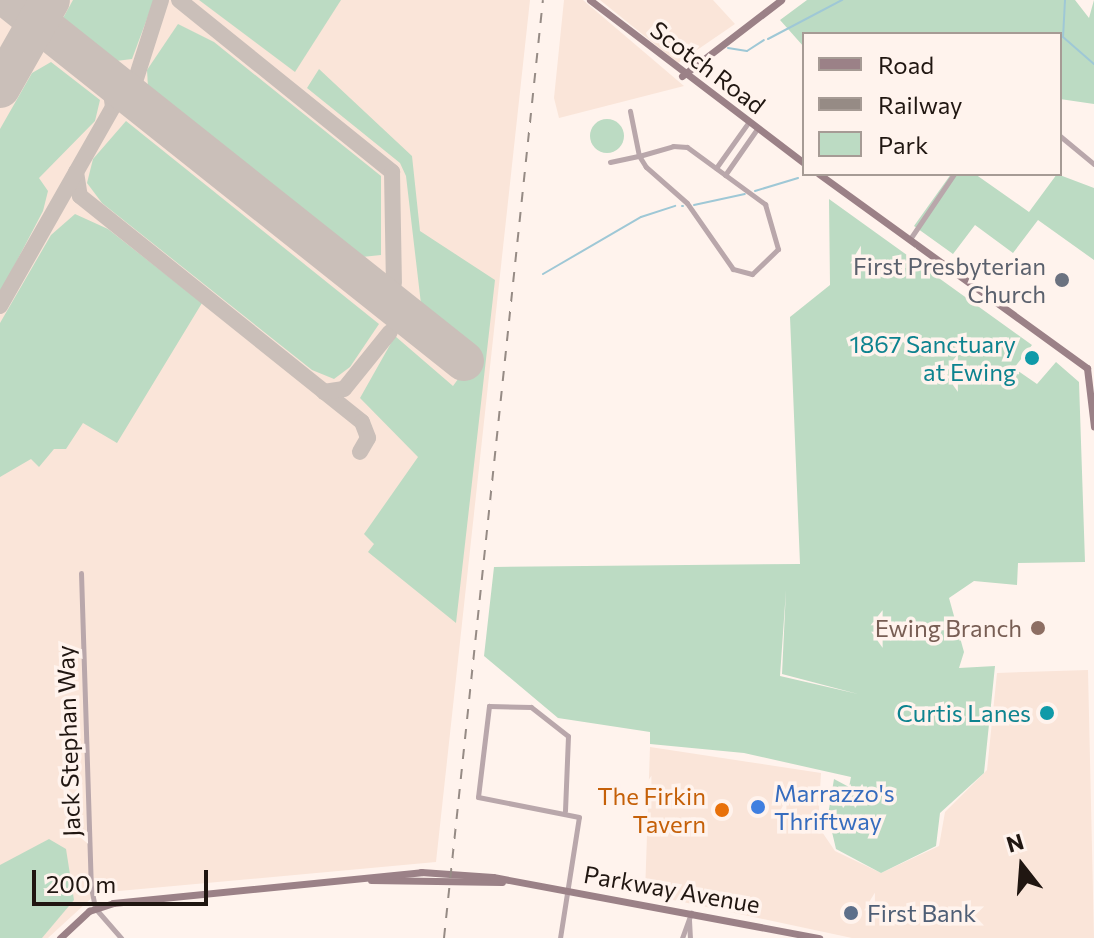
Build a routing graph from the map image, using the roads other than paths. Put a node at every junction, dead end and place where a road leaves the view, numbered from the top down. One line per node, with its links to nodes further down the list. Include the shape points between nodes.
1 (590, 0): 3 (main road, Scotch Road)
2 (781, 0): 3 (main road)
3 (682, 76): 5 (main road, Scotch Road)
4 (630, 111): 8 (street)
5 (748, 123): 6 (main road, Scotch Road); 12 (street)
6 (757, 129): 10 (main road, Scotch Road); 13 (street)
7 (1062, 138): 11 (street)
8 (639, 156): 9 (street); 12 (street, via 680,145); 13 (street, via 687,203 733,269 752,274 778,249 779,231 765,204)
9 (610, 162)
10 (802, 162)
11 (1094, 164)
12 (716, 168): 13 (street)
13 (725, 175)
14 (822, 176): 16 (main road)
15 (953, 176): 16 (street)
16 (910, 239): 17 (main road, via 1087,368)
17 (1094, 427)
18 (81, 573): 21 (street, Jack Stephan Way)
19 (565, 811): 19 (street, via 478,797 489,706 531,707 568,736); 20 (street, via 579,817)
20 (571, 890): 21 (main road, Parkway Avenue, via 440,872); 22 (main road, Parkway Avenue); 26 (street)
21 (95, 908): 24 (main road); 25 (street)
22 (690, 916): 23 (main road, Parkway Avenue); 27 (street); 28 (street)
23 (784, 934): 29 (main road, Parkway Avenue)
24 (60, 938)
25 (121, 938)
26 (560, 938)
27 (682, 938)
28 (690, 938)
29 (819, 938)

